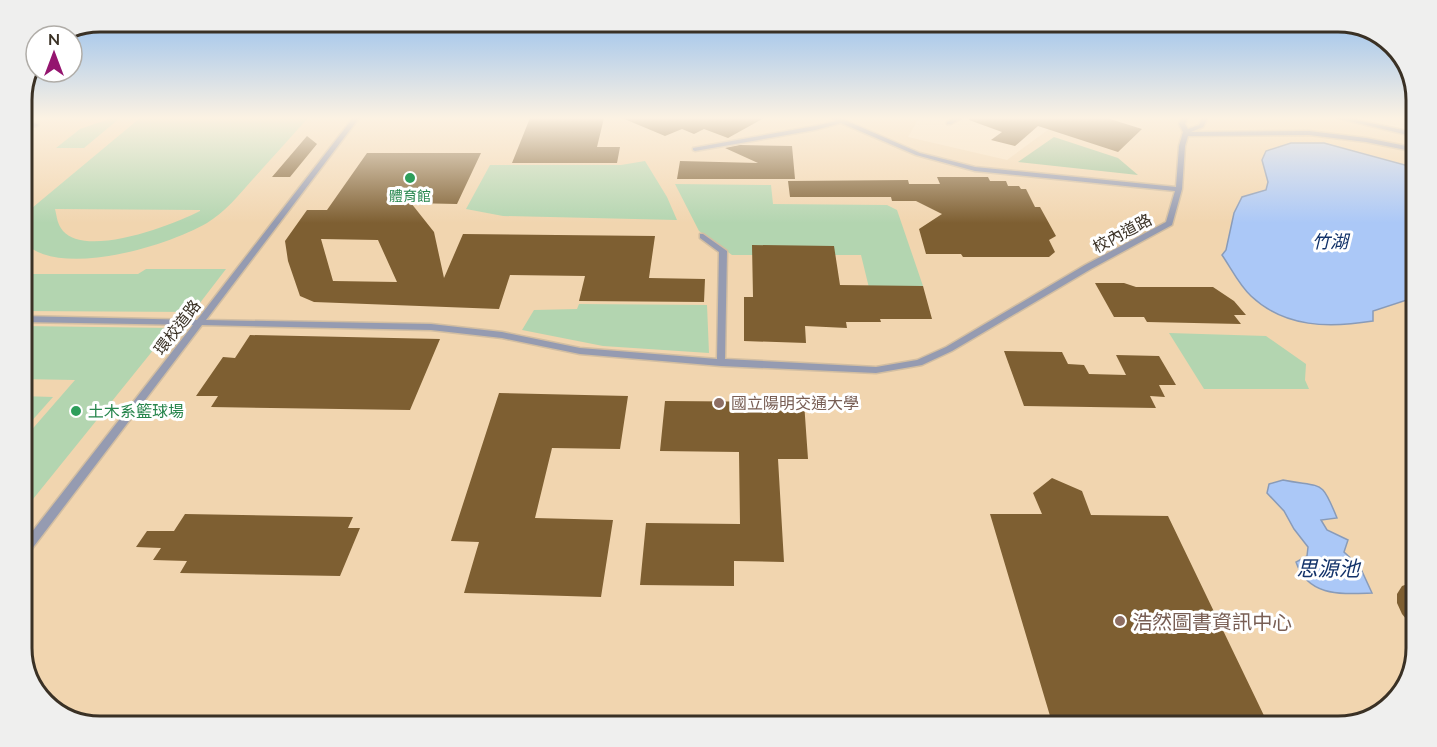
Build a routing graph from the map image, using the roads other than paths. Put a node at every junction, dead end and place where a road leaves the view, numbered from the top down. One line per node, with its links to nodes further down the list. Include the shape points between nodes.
1 (329, 153): 7 (lane, 環校道路)
2 (915, 153): 4 (lane, via 975,169)
3 (1182, 153): 4 (lane)
4 (1179, 189): 8 (lane, 校內道路, via 1169,223 949,350 919,363 876,370)
5 (703, 236): 8 (lane, via 723,250)
6 (32, 319): 7 (lane, 校內道路)
7 (199, 322): 8 (lane, 校內道路, via 431,327 502,335 580,351); 9 (lane, 環校道路)
8 (721, 363)
9 (32, 541)

